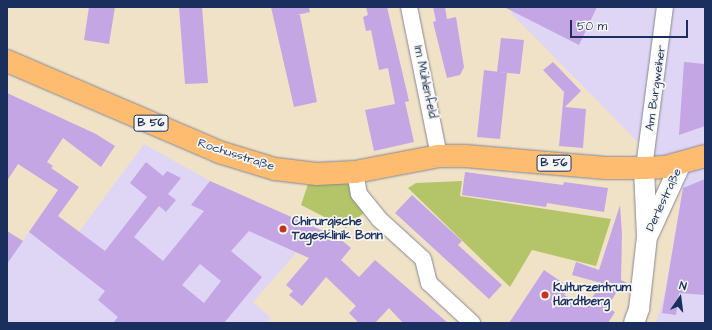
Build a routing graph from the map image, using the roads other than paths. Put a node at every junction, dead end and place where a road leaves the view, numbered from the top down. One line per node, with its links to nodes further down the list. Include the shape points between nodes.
1 (409, 7): 4 (street, Im Mühlenfeld)
2 (665, 7): 7 (street, Am Burgweiher)
3 (7, 61): 8 (main road, Rochusstraße / B 56, via 219,152 275,169 317,174)
4 (439, 156): 7 (main road, B 56, via 606,168); 8 (main road, B 56)
5 (705, 156): 6 (main road, B 56)
6 (681, 163): 7 (main road, B 56); 9 (street, Derlestraße)
7 (644, 168): 9 (street, Derlestraße)
8 (356, 172): 10 (street, via 359,194 379,219 423,260 429,283)
9 (647, 237): 11 (street, Derlestraße, via 639,309)
10 (472, 323)
11 (634, 323)

